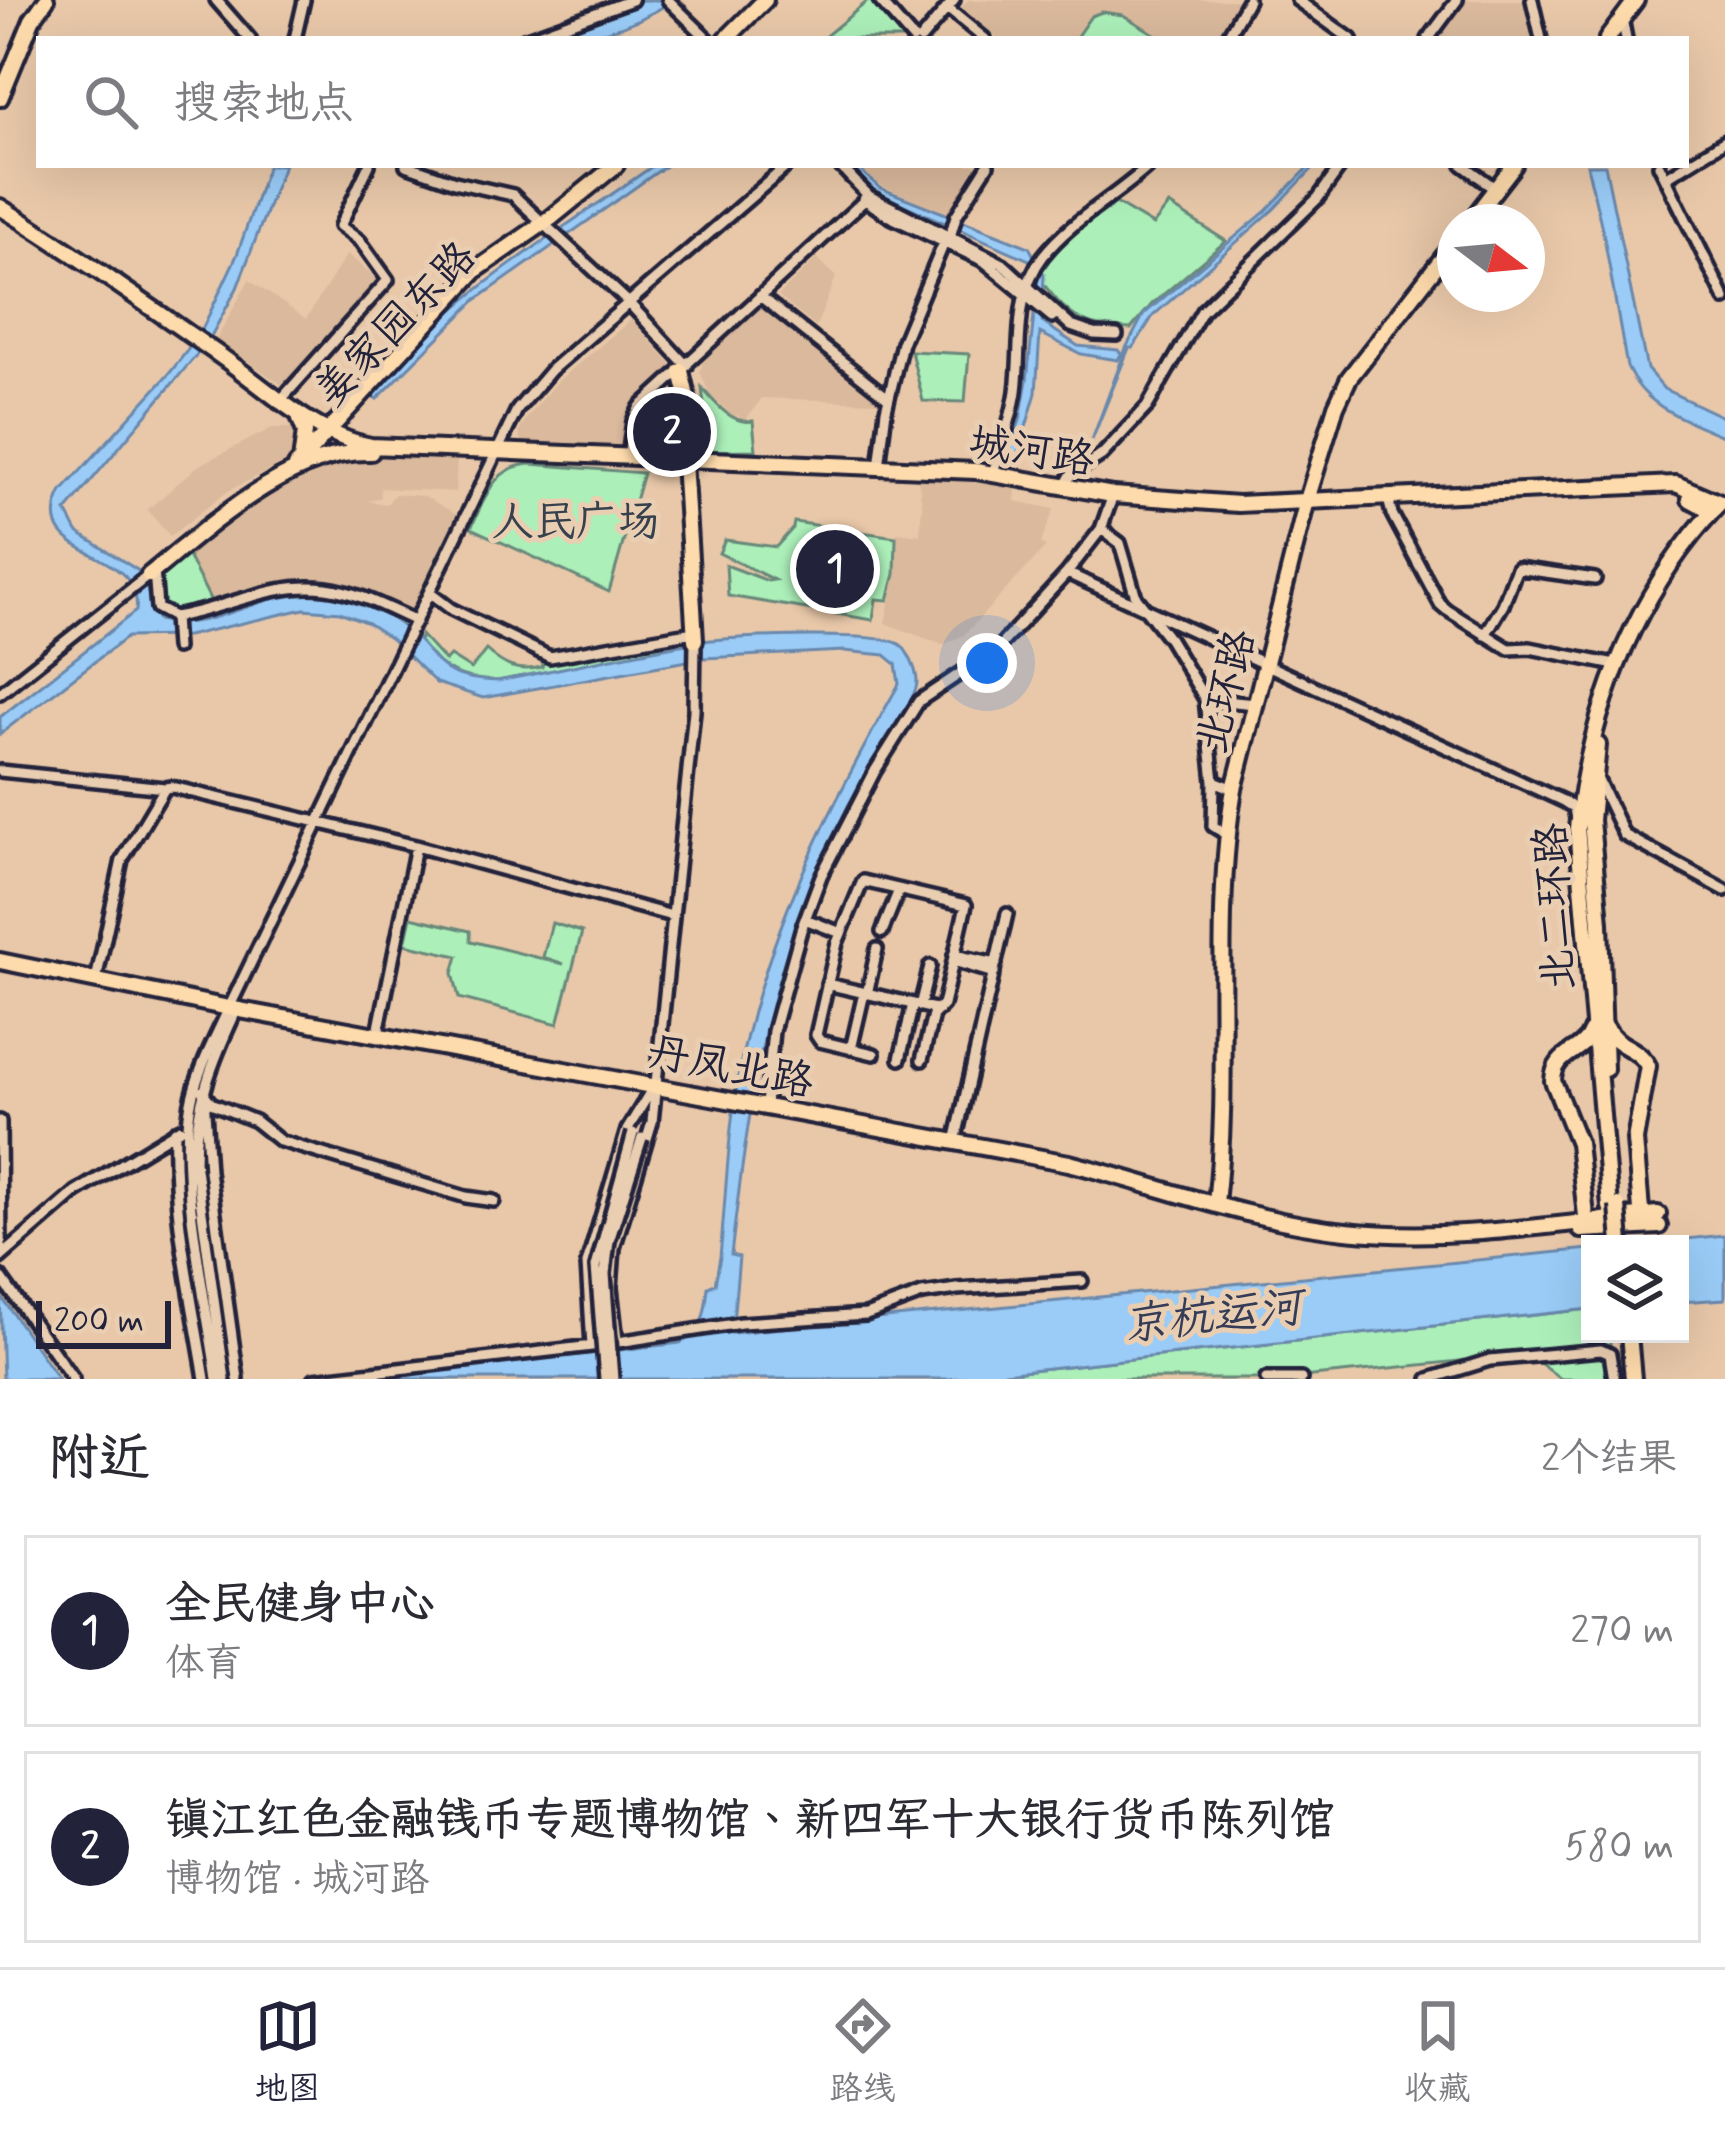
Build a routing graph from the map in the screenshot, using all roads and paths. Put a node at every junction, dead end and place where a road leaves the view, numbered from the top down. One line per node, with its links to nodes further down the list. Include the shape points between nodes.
1 (46, 0): 32 (main road)
2 (216, 0): 16 (street)
3 (304, 0): 17 (street)
4 (632, 0): 18 (street)
5 (769, 0): 20 (main road); 21 (main road)
6 (879, 0): 22 (street)
7 (1248, 0): 25 (street)
8 (1297, 0): 26 (street)
9 (1309, 0): 27 (street)
10 (1456, 0): 28 (street)
11 (1532, 0): 29 (street)
12 (1636, 0): 15 (main road)
13 (670, 3): 19 (street)
14 (950, 4): 23 (street); 24 (street)
15 (1622, 18): 30 (main road); 31 (street)
16 (247, 36)
17 (296, 36)
18 (532, 36)
19 (705, 36)
20 (729, 36)
21 (739, 36)
22 (914, 36)
23 (920, 36)
24 (982, 36)
25 (1228, 36)
26 (1347, 36)
27 (1357, 36)
28 (1430, 36)
29 (1539, 36)
30 (1609, 36)
31 (1625, 36)
32 (0, 98)
33 (1725, 141): 34 (street)
34 (1689, 163)
35 (368, 168): 62 (street, via 340,226 388,280)
36 (415, 168): 52 (street, via 513,195)
37 (616, 168): 52 (main road, 姜家园东路)
38 (784, 168): 58 (street)
39 (841, 168): 49 (street)
40 (986, 168): 53 (street)
41 (1147, 168): 55 (street, via 1041,259)
42 (1340, 168): 72 (street, via 1202,310 1147,407)
43 (1467, 168): 48 (street)
44 (1512, 168): 48 (main road)
45 (1661, 168): 47 (street)
46 (1682, 168): 47 (street)
47 (1667, 177): 57 (street)
48 (1496, 189): 50 (main road)
49 (867, 198): 53 (street); 56 (street)
50 (1485, 204)
51 (0, 211): 62 (main road)
52 (548, 226): 58 (street); 64 (main road, 姜家园东路, via 476,270)
53 (948, 236): 55 (street, via 989,255); 61 (street)
54 (1437, 265): 75 (main road, 北环路, via 1349,378)
55 (1035, 293): 59 (street, via 1069,330); 71 (street)
56 (760, 296): 60 (street); 61 (street)
57 (1725, 299)
58 (628, 302): 60 (street); 66 (street, via 527,395)
59 (1117, 337)
60 (684, 369): 67 (street, via 640,407); 68 (main road, via 699,399 700,425)
61 (888, 398): 70 (street)
62 (280, 401): 63 (main road); 64 (main road)
63 (300, 419): 64 (main road); 69 (main road)
64 (327, 435): 65 (main road, 城河路); 66 (main road, 城河路); 69 (main road, 姜家园东路)
65 (360, 452): 66 (main road, 城河路); 69 (main road, 城河路)
66 (495, 455): 67 (main road, 城河路); 68 (main road, 城河路); 81 (street)
67 (628, 458): 68 (main road, 城河路)
68 (687, 464): 70 (main road, 城河路); 73 (main road, 城河路, via 984,480); 86 (main road)
69 (303, 466): 78 (main road, via 230,501)
70 (879, 467): 71 (main road, 城河路)
71 (993, 472): 72 (main road, 城河路)
72 (1065, 486): 73 (main road, 城河路)
73 (1112, 498): 75 (main road, 城河路); 77 (street)
74 (1388, 498): 75 (main road, 城河路); 76 (main road, 城河路, via 1676,484); 85 (street, via 1440,604)
75 (1306, 502): 88 (main road, 北环路)
76 (1721, 504): 89 (main road, 北二环路, via 1660,579); 94 (main road, 北二环路, via 1637,627 1612,690)
77 (1101, 529): 79 (street); 82 (street, via 1120,543)
78 (150, 571): 83 (street, via 158,608); 90 (street)
79 (1066, 572): 82 (street); 106 (street, via 997,649 919,701 875,771)
80 (1595, 579): 85 (street, via 1517,568)
81 (430, 593): 84 (street); 86 (street, via 550,657)
82 (1145, 610): 88 (street); 91 (street)
83 (174, 618): 84 (street, via 308,587 358,596); 87 (street)
84 (415, 624): 98 (street)
85 (1485, 634): 89 (street, via 1509,649)
86 (695, 636): 105 (street)
87 (176, 642)
88 (1264, 665): 92 (main road, 北环路); 99 (street, via 1563,801 1574,808)
89 (1615, 665): 99 (main road, 北二环路, via 1583,770)
90 (0, 690)
91 (1205, 699): 92 (street); 95 (street)
92 (1255, 704): 97 (main road, 北环路)
93 (0, 771): 96 (street)
94 (1594, 772): 103 (street, via 1624,835); 120 (main road, 北二环路)
95 (1214, 782): 97 (street); 100 (street, via 1213,826)
96 (166, 788): 98 (street); 114 (street, via 122,860)
97 (1234, 789): 100 (main road, 北环路)
98 (318, 823): 101 (street); 118 (street)
99 (1576, 828): 120 (main road, 北二环路)
100 (1226, 834): 139 (main road, 北环路)
101 (416, 846): 105 (street); 121 (street)
102 (899, 890): 107 (street); 108 (street, via 863,881); 110 (street, via 965,905)
103 (1725, 890)
104 (1007, 914): 113 (street)
105 (672, 916): 129 (street)
106 (804, 921): 108 (street); 132 (street)
107 (882, 932)
108 (840, 935): 115 (street)
109 (877, 949): 116 (street)
110 (954, 958): 113 (street); 119 (street)
111 (0, 961): 114 (main road, 丹凤北路)
112 (930, 966): 117 (street)
113 (994, 969): 137 (street)
114 (95, 980): 118 (main road, 丹凤北路)
115 (827, 984): 116 (street); 122 (street, via 817,1038)
116 (866, 993): 117 (street); 122 (street)
117 (917, 1005): 119 (street); 126 (street)
118 (233, 1009): 121 (main road, 丹凤北路); 130 (street); 135 (street)
119 (940, 1011): 127 (street)
120 (1599, 1025): 123 (main road); 124 (main road); 128 (main road, 北二环路)
121 (378, 1033): 129 (main road, 丹凤北路)
122 (851, 1049): 125 (street)
123 (1631, 1049): 128 (main road); 140 (main road, 丹凤北路, via 1648,1066 1635,1140 1651,1221)
124 (1567, 1053): 128 (main road, via 1586,1052); 140 (main road, via 1553,1081 1578,1143)
125 (874, 1054)
126 (900, 1058)
127 (922, 1060)
128 (1601, 1067): 141 (main road, 北二环路, bridge)
129 (655, 1084): 132 (main road, 丹凤北路); 146 (street, via 652,1122 614,1248); 148 (street, via 627,1130 587,1264); 156 (street, bridge, via 609,1241)
130 (202, 1091): 131 (street); 133 (street); 136 (street)
131 (211, 1103): 133 (street); 138 (street, via 280,1141)
132 (760, 1104): 137 (main road, 丹凤北路)
133 (207, 1119): 136 (street); 154 (street)
134 (0, 1121): 143 (street)
135 (181, 1129): 142 (street); 143 (street, via 76,1192); 152 (street, via 176,1182)
136 (195, 1142): 142 (street)
137 (955, 1142): 139 (main road, 丹凤北路)
138 (494, 1201)
139 (1216, 1203): 140 (main road, 丹凤北路, via 1266,1225 1350,1238 1430,1240)
140 (1587, 1226)
141 (1616, 1235)
142 (203, 1252): 153 (street)
143 (0, 1258)
144 (0, 1276): 151 (street)
145 (1082, 1281): 146 (street, via 957,1289 866,1315)
146 (617, 1341): 148 (street)
147 (1625, 1343): 150 (main road)
148 (592, 1346): 155 (street)
149 (1474, 1364): 150 (street, via 1601,1350); 159 (street); 160 (street)
150 (1626, 1376)
151 (73, 1379)
152 (205, 1379)
153 (221, 1379)
154 (238, 1379)
155 (314, 1379)
156 (609, 1379)
157 (1266, 1379): 158 (street)
158 (1301, 1379)
159 (1430, 1379)
160 (1475, 1379)

